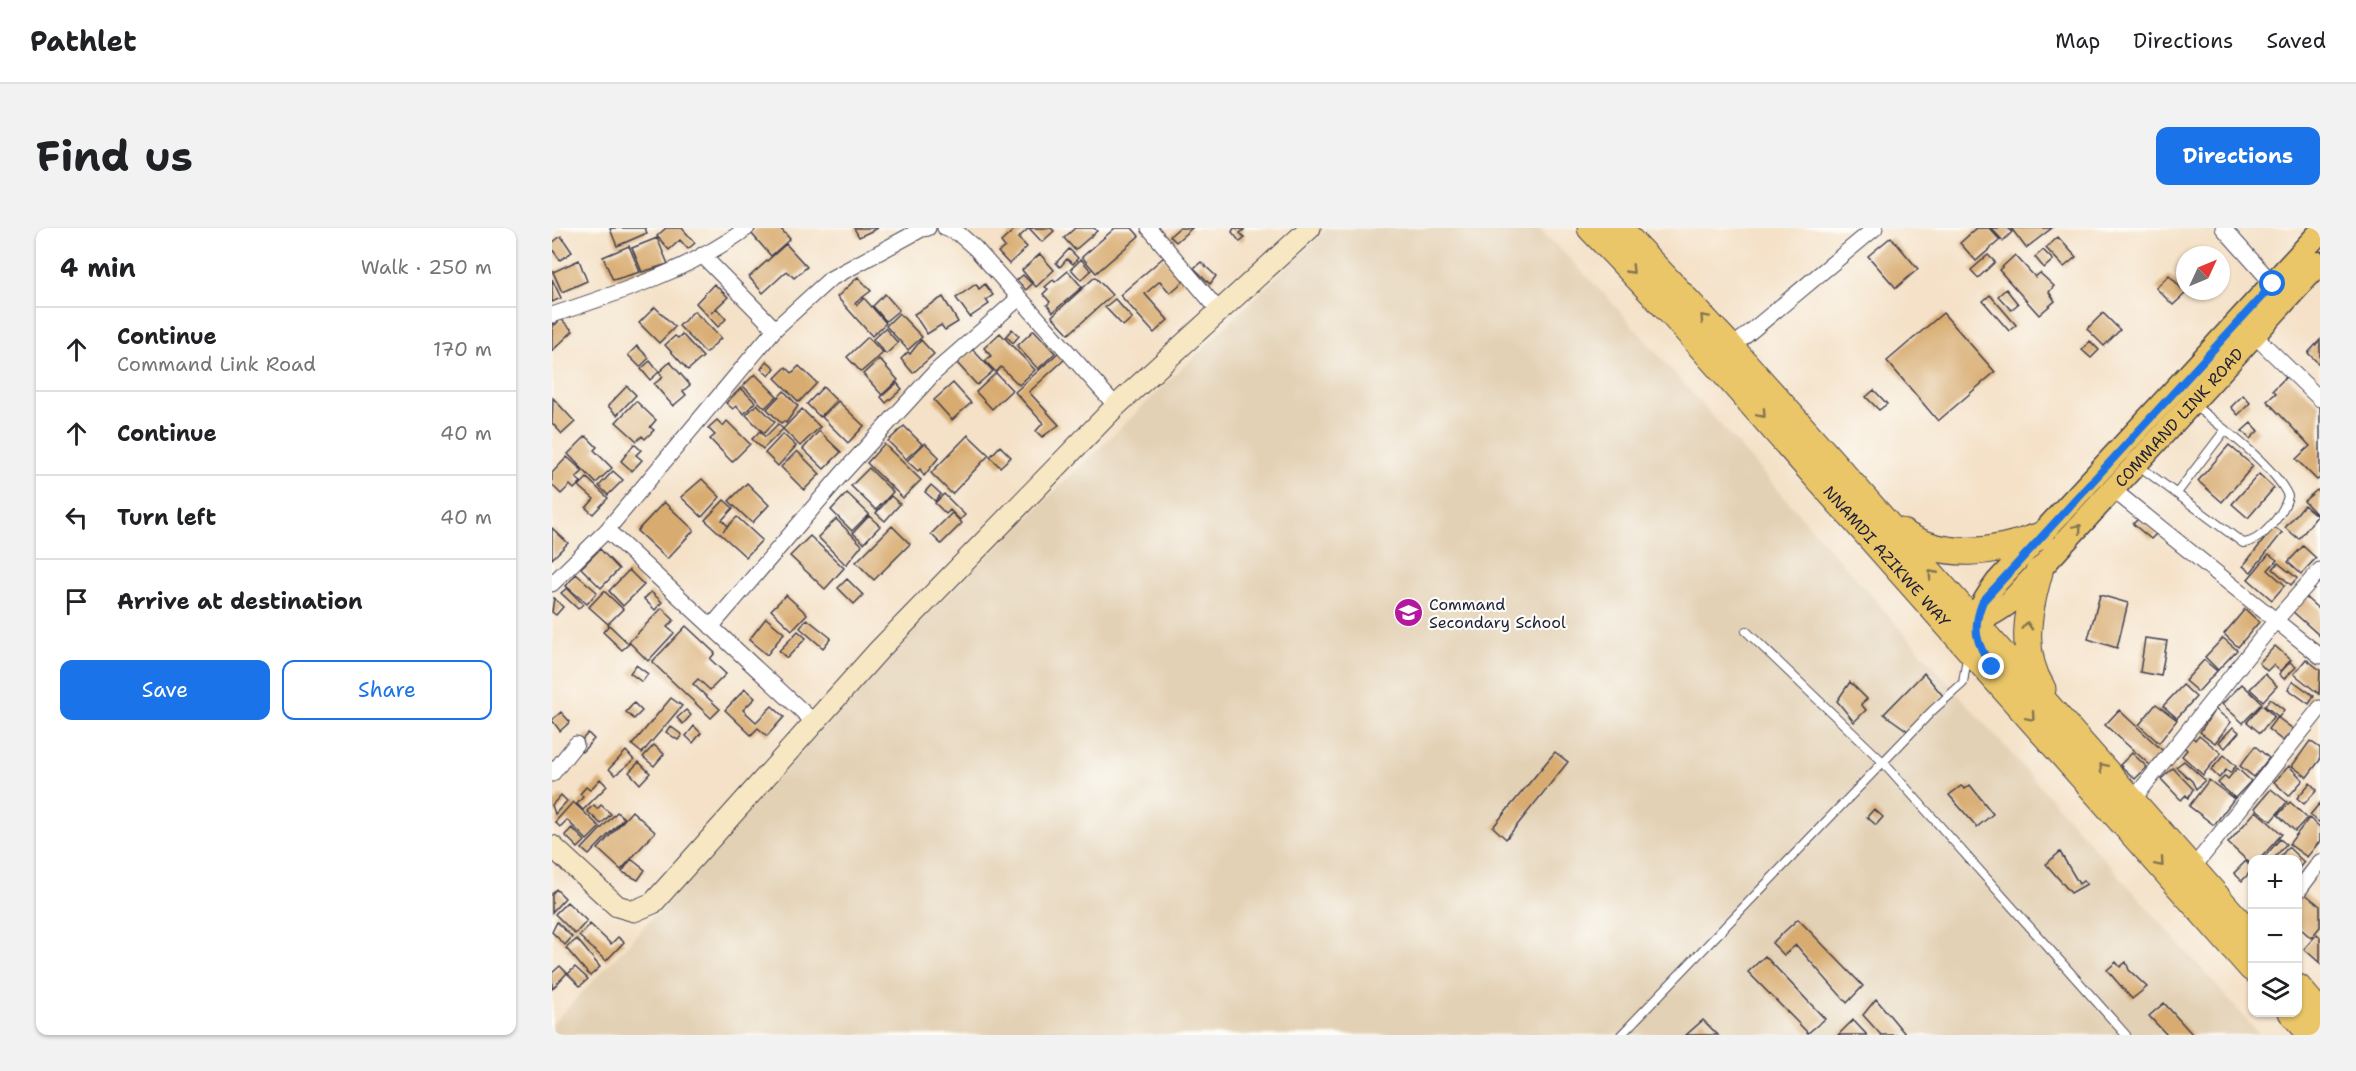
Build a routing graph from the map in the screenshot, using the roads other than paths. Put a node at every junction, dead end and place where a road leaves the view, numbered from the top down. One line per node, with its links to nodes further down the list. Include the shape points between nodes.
1 (747, 228): 11 (street)
2 (928, 228): 18 (street, via 830,279)
3 (945, 228): 15 (street, via 975,248)
4 (1149, 228): 16 (street)
5 (1310, 228): 16 (street)
6 (1591, 228): 37 (highway, NNAMDI AZIKWE WAY, one-way to 37, via 1931,604)
7 (1618, 228): 20 (highway, NNAMDI AZIKWE WAY, one-way to 7)
8 (1875, 228): 20 (street)
9 (2223, 228): 14 (street)
10 (2320, 232): 14 (main road, COMMAND LINK ROAD)
11 (729, 233): 12 (street)
12 (702, 255): 17 (street, via 610,296); 18 (street)
13 (2320, 263): 19 (main road, COMMAND LINK ROAD)
14 (2273, 284): 30 (main road, COMMAND LINK ROAD)
15 (1019, 298): 23 (street); 35 (street, via 935,372)
16 (1220, 312): 23 (street)
17 (552, 315)
18 (775, 329): 29 (street)
19 (2254, 335): 21 (street); 22 (main road, COMMAND LINK ROAD)
20 (1731, 348): 28 (highway, NNAMDI AZIKWE WAY)
21 (2320, 399)
22 (2191, 403): 24 (lane); 25 (main road, COMMAND LINK ROAD)
23 (1116, 406): 41 (street)
24 (2225, 430): 27 (lane); 27 (lane, via 2285,489 2289,496 2276,518 2259,536 2243,543)
25 (2135, 464): 26 (main road, COMMAND LINK ROAD); 27 (lane)
26 (2112, 489): 32 (main road, COMMAND LINK ROAD, one-way to 26); 34 (street)
27 (2177, 493)
28 (1877, 513): 30 (highway, via 1910,539 1950,551 1993,549); 37 (highway, NNAMDI AZIKWE WAY, one-way to 28)
29 (607, 530): 33 (street); 35 (street)
30 (2040, 536): 37 (main road, COMMAND LINK ROAD, via 1983,601)
31 (2320, 570): 34 (street)
32 (2039, 572): 37 (main road, COMMAND LINK ROAD); 40 (highway, one-way to 32, via 2039,684 2029,654 2028,611)
33 (552, 584)
34 (2276, 620): 38 (street); 45 (street)
35 (711, 627): 41 (street)
36 (1746, 631): 43 (lane)
37 (1972, 634): 40 (highway, NNAMDI AZIKWE WAY); 43 (lane, via 1963,683); 51 (highway, NNAMDI AZIKWE WAY, one-way to 51, via 2003,685)
38 (2320, 656)
39 (2320, 708): 48 (street)
40 (2060, 718): 45 (highway, NNAMDI AZIKWE WAY, one-way to 40)
41 (814, 722): 46 (street, via 653,903 634,911 617,906)
42 (576, 744): 44 (street)
43 (1884, 762): 54 (lane); 55 (lane)
44 (552, 774)
45 (2132, 801): 48 (highway, NNAMDI AZIKWE WAY)
46 (552, 846)
47 (2320, 862): 49 (street)
48 (2192, 869): 50 (highway, NNAMDI AZIKWE WAY)
49 (2302, 886)
50 (2248, 931)
51 (2249, 963)
52 (2302, 996): 53 (highway)
53 (2312, 1016)
54 (1621, 1035)
55 (2126, 1035)

